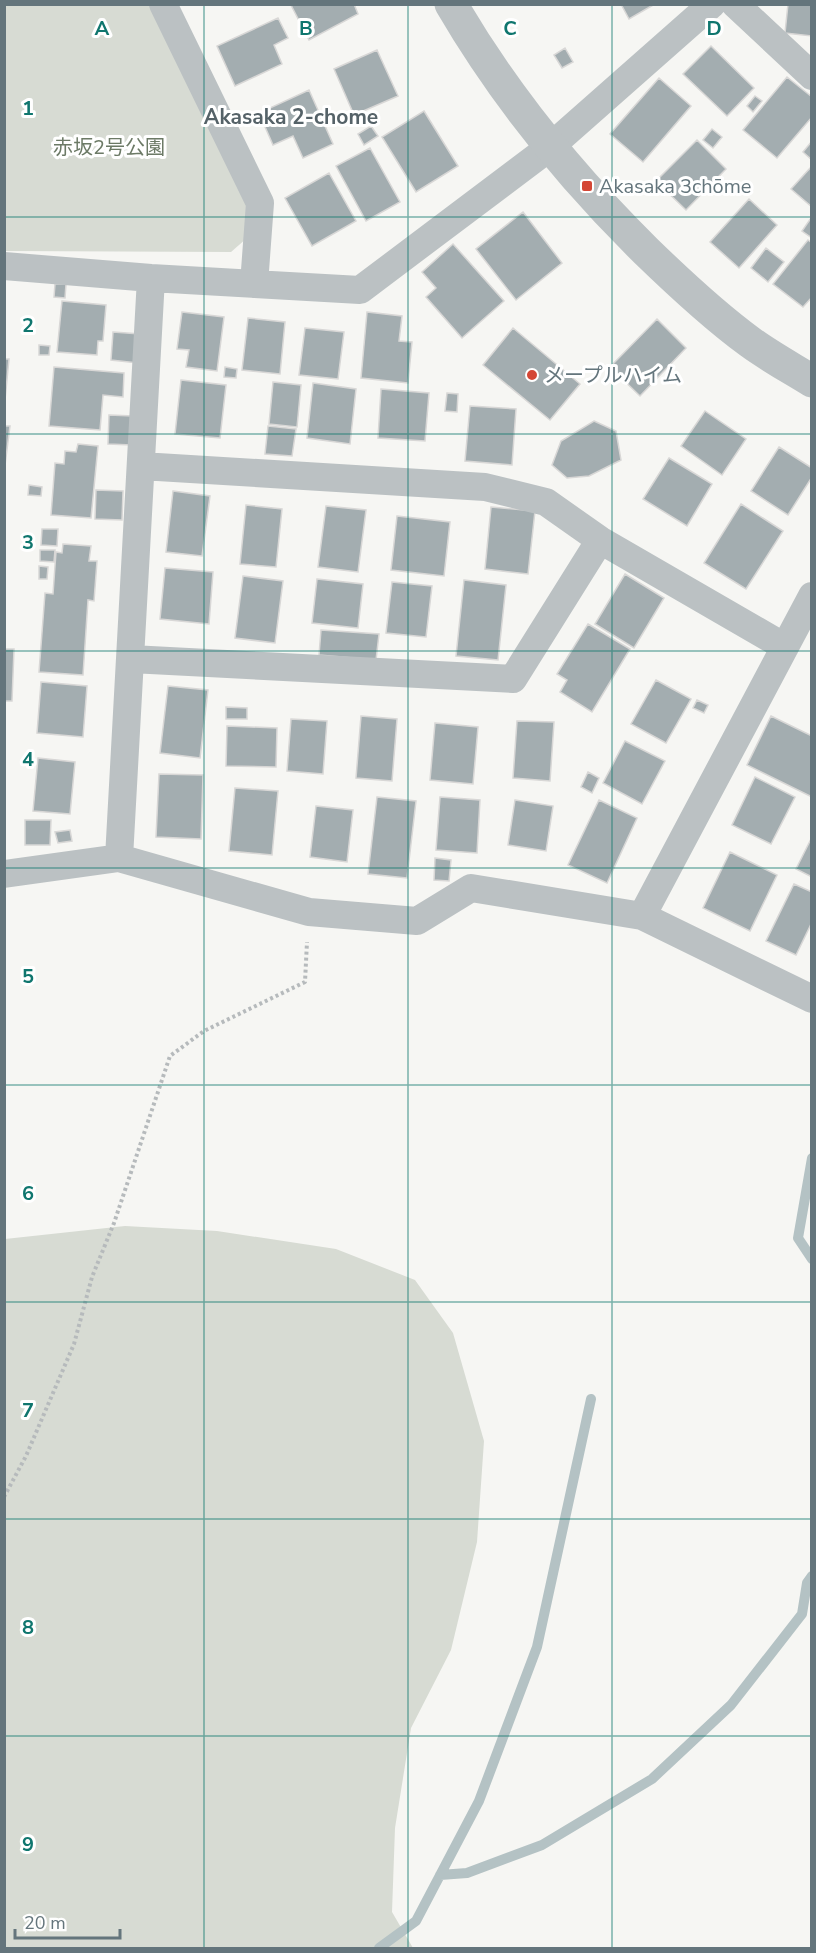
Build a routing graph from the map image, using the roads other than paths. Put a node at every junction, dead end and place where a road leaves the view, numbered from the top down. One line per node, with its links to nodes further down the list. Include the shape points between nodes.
1 (162, 4): 9 (street, via 260,202)
2 (451, 4): 6 (street, via 474,43)
3 (712, 4): 6 (street)
4 (735, 4): 5 (street)
5 (812, 76)
6 (550, 147): 9 (street, via 360,290); 10 (street, via 604,209 681,285 749,342)
7 (4, 266): 8 (street)
8 (151, 278): 9 (street); 11 (street)
9 (254, 284)
10 (812, 381)
11 (141, 466): 12 (street, via 485,487 546,502); 15 (street)
12 (600, 540): 14 (street); 15 (street, via 513,680)
13 (812, 596): 14 (street)
14 (784, 647): 18 (street)
15 (131, 659): 16 (street)
16 (119, 858): 17 (street); 18 (street, via 309,912 417,921 471,888)
17 (4, 874)
18 (642, 916): 19 (street)
19 (812, 999)

